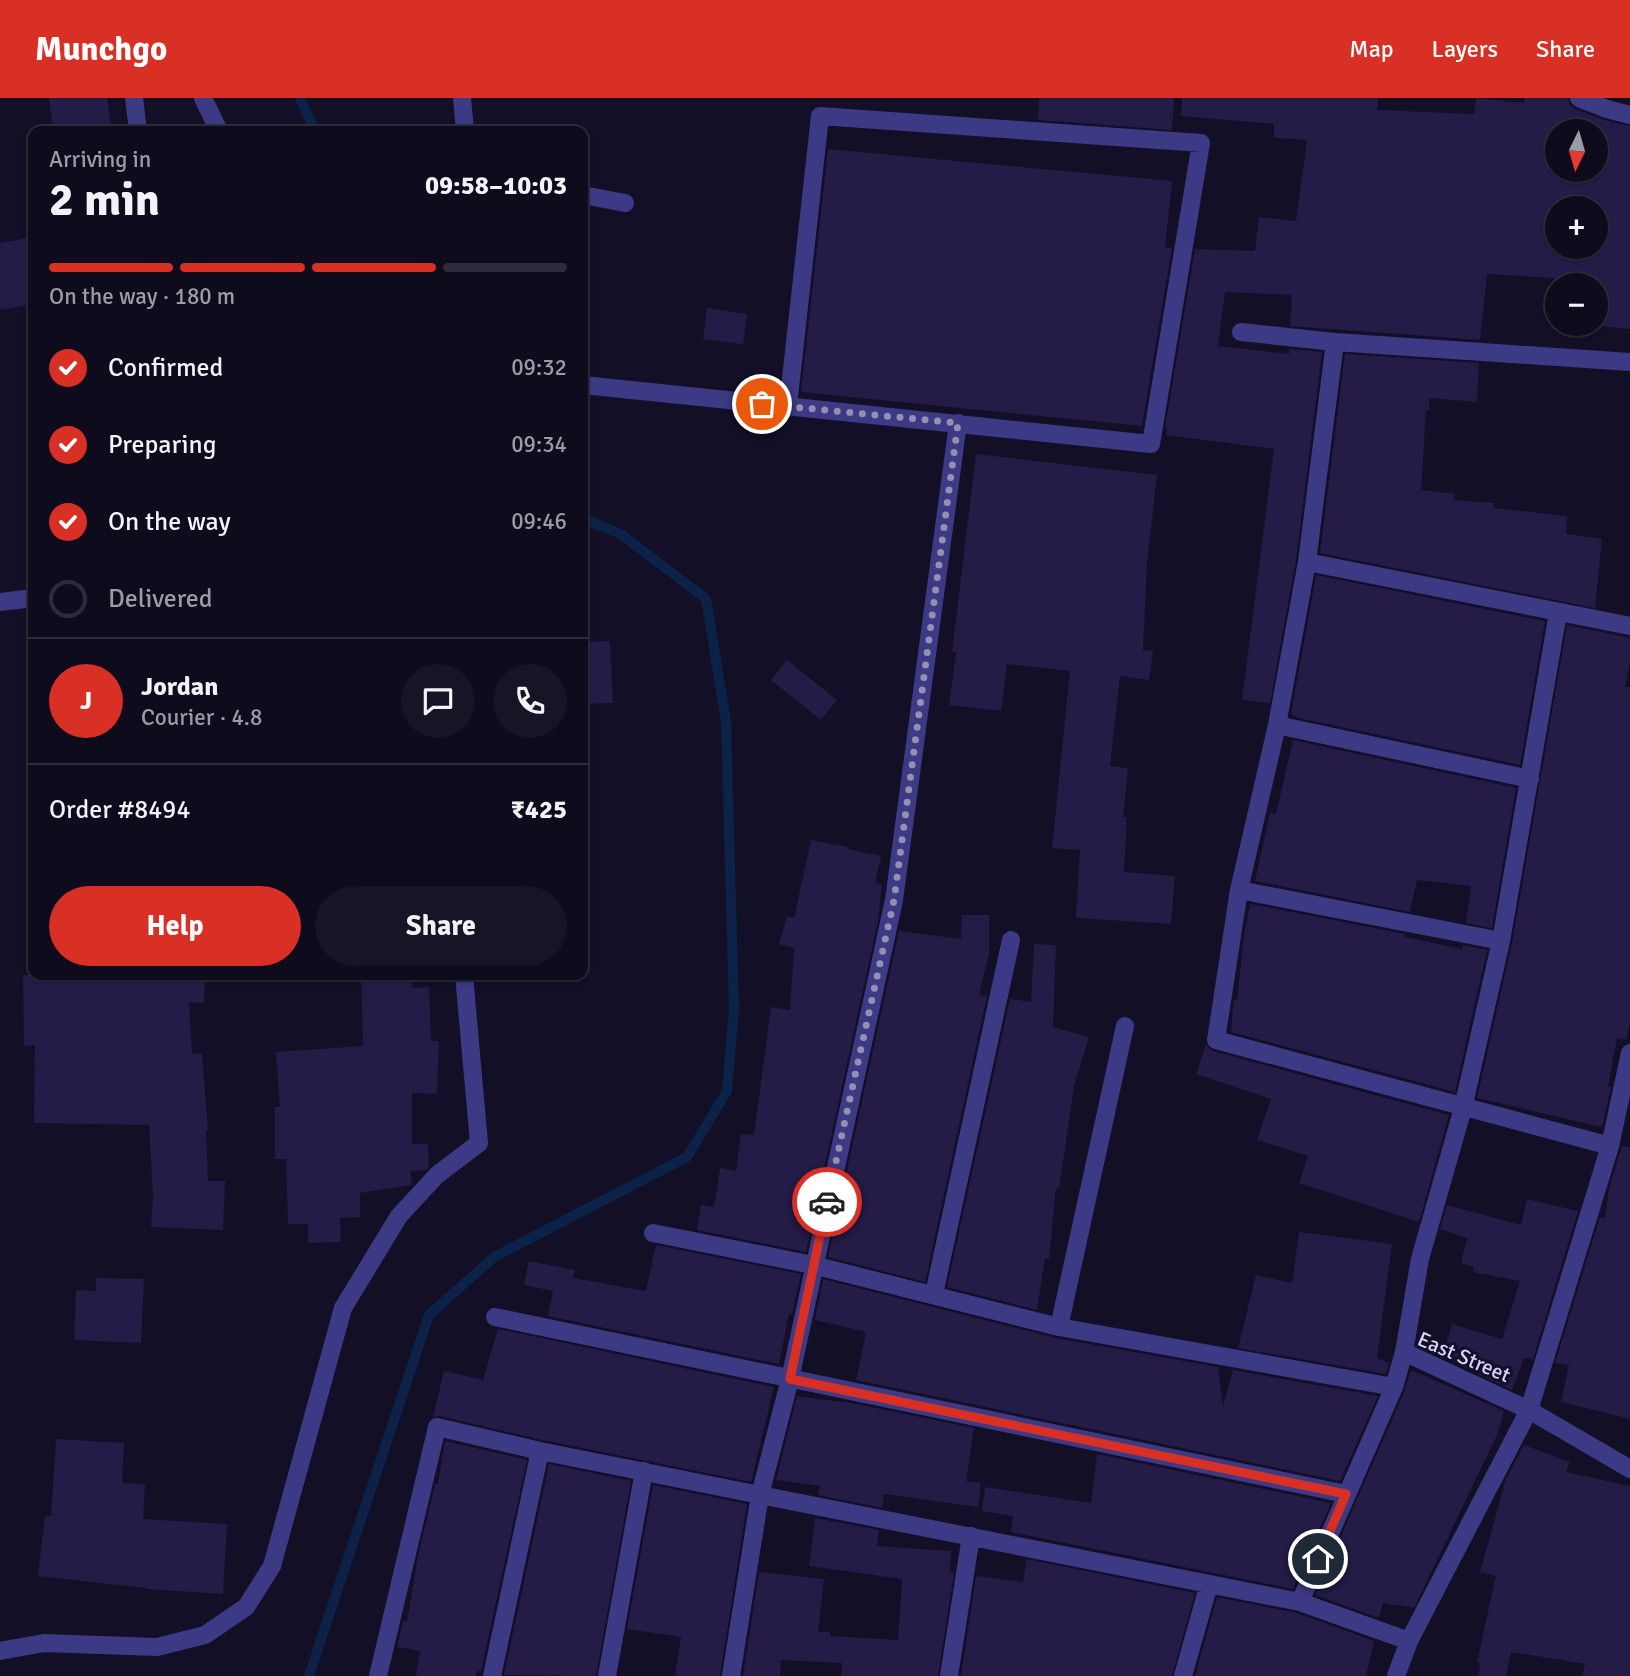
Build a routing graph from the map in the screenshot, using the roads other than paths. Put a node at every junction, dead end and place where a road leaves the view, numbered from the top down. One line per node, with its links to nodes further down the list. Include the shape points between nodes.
1 (134, 98): 6 (street)
2 (203, 98): 7 (street)
3 (462, 98): 8 (street)
4 (1579, 98): 5 (street)
5 (1630, 115)
6 (137, 126)
7 (217, 126)
8 (465, 126)
9 (588, 196): 10 (street)
10 (625, 203)
11 (1241, 332): 12 (street)
12 (1335, 342): 13 (street); 17 (street)
13 (1630, 362)
14 (588, 386): 15 (street)
15 (788, 406): 16 (street); 16 (street, via 820,116 1201,143 1151,444)
16 (958, 423): 33 (street, via 894,900)
17 (1307, 562): 20 (street); 22 (street)
18 (28, 599): 19 (street)
19 (0, 602)
20 (1558, 613): 21 (street); 23 (street)
21 (1630, 626)
22 (1277, 724): 23 (street); 24 (street)
23 (1530, 779): 26 (street)
24 (1239, 890): 26 (street); 30 (street, via 1216,1040)
25 (1012, 940): 34 (street)
26 (1501, 941): 30 (street)
27 (464, 980): 50 (street, via 479,1143 437,1175 399,1216 343,1308 272,1566 246,1607 205,1636 157,1647 44,1643)
28 (1125, 1026): 36 (street)
29 (1630, 1053): 31 (street)
30 (1463, 1108): 31 (street); 37 (street, via 1420,1259)
31 (1610, 1146): 40 (street)
32 (653, 1233): 33 (street)
33 (813, 1265): 34 (street); 38 (street)
34 (934, 1294): 36 (street)
35 (495, 1317): 38 (street)
36 (1059, 1327): 39 (street)
37 (1404, 1352): 39 (street, East Street); 40 (street, East Street)
38 (790, 1379): 44 (street); 45 (street)
39 (1394, 1387): 44 (street, East Street)
40 (1529, 1410): 42 (street, East Street); 49 (street)
41 (541, 1451): 43 (street); 51 (street, via 437,1427); 52 (street)
42 (1630, 1469)
43 (644, 1471): 45 (street); 53 (street)
44 (1346, 1494): 48 (street, East Street)
45 (760, 1495): 46 (street); 54 (street)
46 (971, 1536): 47 (street); 55 (street)
47 (1209, 1584): 48 (street); 56 (street)
48 (1300, 1602): 49 (street)
49 (1409, 1641): 57 (street)
50 (0, 1651)
51 (378, 1676)
52 (492, 1676)
53 (607, 1676)
54 (731, 1676)
55 (949, 1676)
56 (1183, 1676)
57 (1396, 1676)

